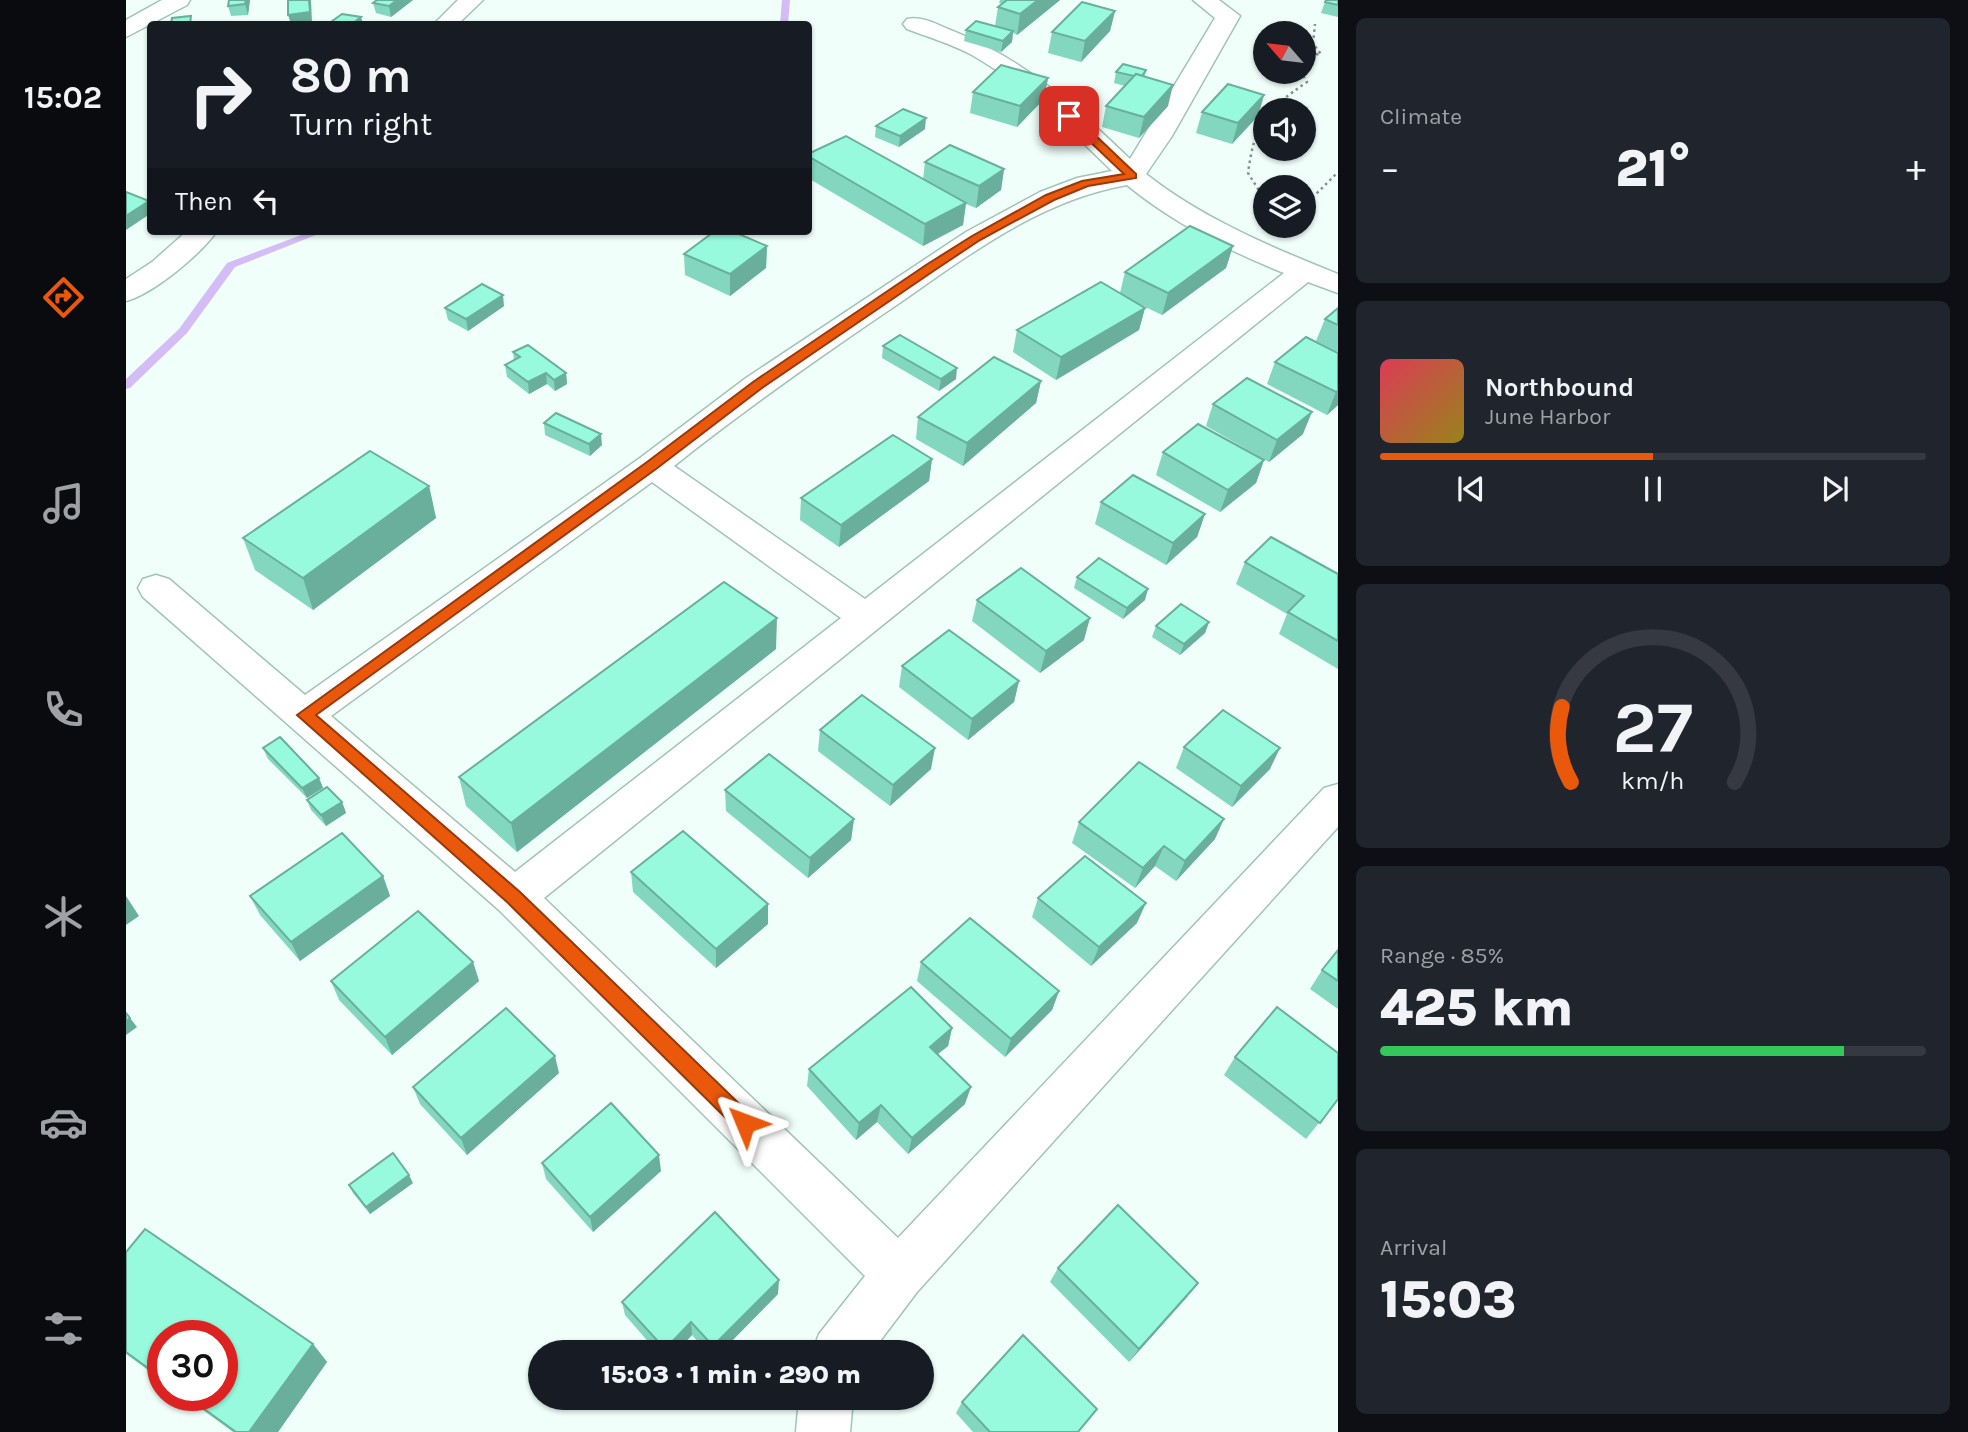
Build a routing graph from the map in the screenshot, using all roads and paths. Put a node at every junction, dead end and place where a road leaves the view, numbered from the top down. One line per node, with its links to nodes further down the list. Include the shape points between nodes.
1 (179, 0): 6 (street)
2 (472, 0): 4 (street)
3 (1204, 0): 9 (street, via 1228,16)
4 (448, 21)
5 (915, 24): 9 (street, via 978,49 1029,81)
6 (126, 30)
7 (1304, 84): 10 (path, via 1263,111 1251,144 1248,173)
8 (1338, 172): 11 (path)
9 (1132, 176): 13 (street, via 1157,196 1249,249); 15 (street, via 1086,184 1050,198 976,238 757,385)
10 (1253, 181)
11 (1316, 194)
12 (199, 235): 14 (street)
13 (1322, 277): 17 (street)
14 (126, 292)
15 (652, 466): 17 (street); 18 (street)
16 (156, 588): 18 (street)
17 (868, 619): 20 (street)
18 (305, 715): 20 (street)
19 (1338, 800): 21 (street)
20 (514, 897): 21 (street)
21 (899, 1273): 22 (street)
22 (848, 1340)
23 (825, 1410): 24 (street)
24 (823, 1432)

